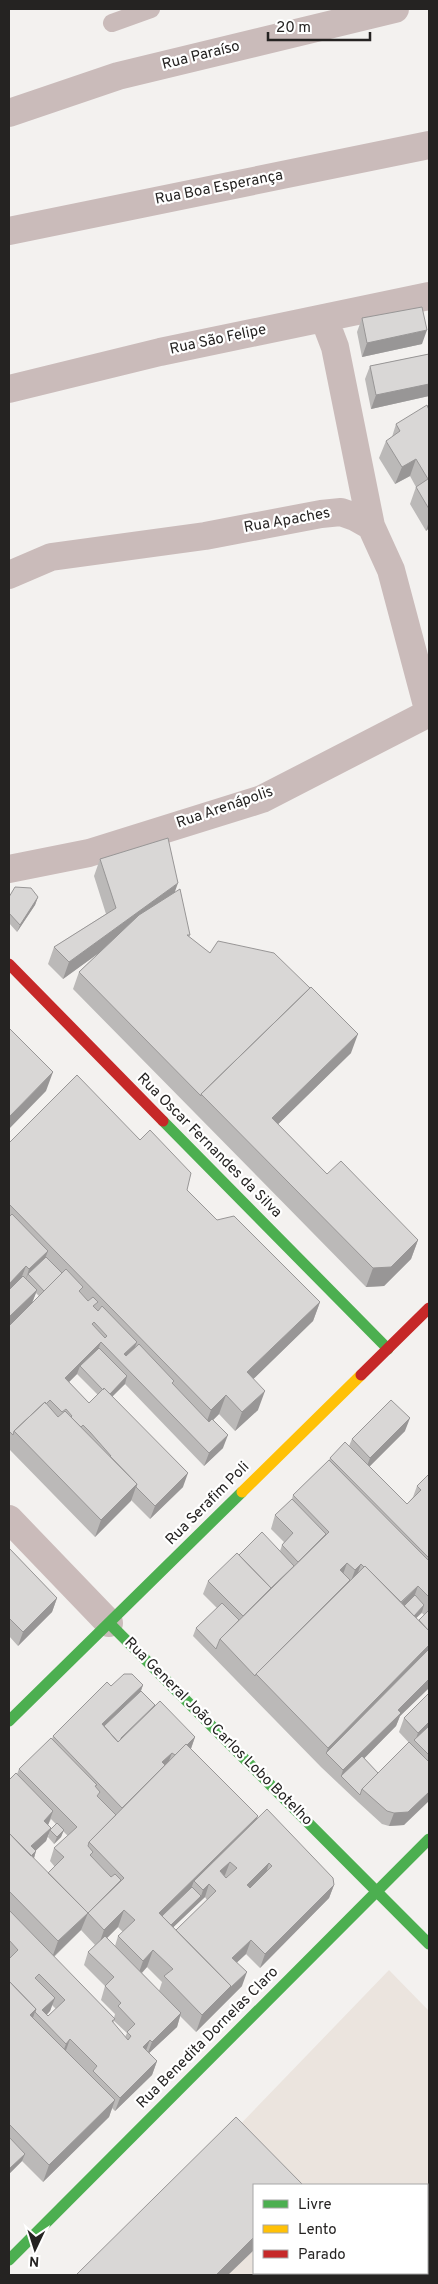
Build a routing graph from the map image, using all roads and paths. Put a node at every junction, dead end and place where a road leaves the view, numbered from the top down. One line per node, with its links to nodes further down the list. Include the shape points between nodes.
1 (151, 9): 3 (lane)
2 (396, 9): 4 (street, Rua Paraíso, via 118,76)
3 (112, 23)
4 (9, 113)
5 (429, 145): 6 (street, Rua Boa Esperança)
6 (9, 231)
7 (429, 296): 8 (street, Rua São Felipe)
8 (324, 318): 9 (street, Rua São Felipe, via 160,352); 10 (street, via 335,347)
9 (9, 390)
10 (370, 526): 11 (street, Rua Apaches, via 341,512 320,514 205,536 51,557); 12 (street, via 391,570)
11 (9, 575)
12 (429, 713): 13 (street, Rua Arenápolis, via 262,799 89,853)
13 (9, 869)
14 (9, 964): 16 (street, Rua Oscar Fernandes da Silva)
15 (429, 1308): 16 (street, Rua Serafim Poli)
16 (388, 1348): 18 (street, Rua Serafim Poli)
17 (9, 1519): 18 (street, Rua General João Carlos Lobo Botelho)
18 (109, 1623): 19 (street, Rua Serafim Poli); 21 (street, Rua General João Carlos Lobo Botelho)
19 (9, 1721)
20 (429, 1838): 21 (street, Rua Benedita Dornelas Claro)
21 (376, 1890): 22 (street, Rua General João Carlos Lobo Botelho); 23 (street, Rua Benedita Dornelas Claro)
22 (429, 1944)
23 (9, 2260)

